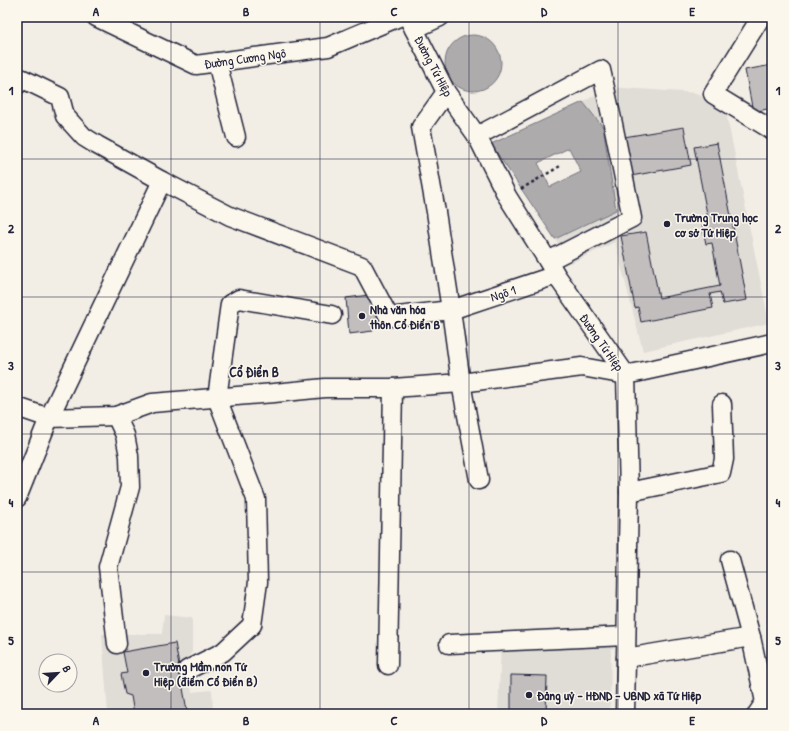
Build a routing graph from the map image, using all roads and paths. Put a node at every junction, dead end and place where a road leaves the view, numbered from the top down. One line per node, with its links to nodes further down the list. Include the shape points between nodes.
1 (96, 17): 6 (street, Đường Cương Ngô, via 196,65)
2 (399, 17): 6 (street, Đường Cương Ngô, via 328,47)
3 (440, 17): 5 (street)
4 (761, 17): 10 (street, via 713,94)
5 (411, 23): 8 (street, Đường Tứ Hiệp)
6 (217, 62): 13 (street)
7 (17, 85): 15 (street, via 23,79 60,97 65,116 84,137)
8 (446, 92): 12 (street, Đường Tứ Hiệp); 18 (street, via 421,127)
9 (772, 114): 10 (street)
10 (752, 118): 11 (street)
11 (772, 130)
12 (477, 136): 17 (street, Đường Tứ Hiệp, via 508,196); 17 (street, Ngõ 1, via 601,70 632,218)
13 (236, 137)
14 (562, 165): 16 (path)
15 (162, 181): 18 (street, Ngõ 1, via 230,216 362,266 389,317); 28 (street)
16 (518, 191)
17 (552, 268): 18 (street, Ngõ 1); 21 (street, Đường Tứ Hiệp)
18 (451, 310): 22 (street)
19 (332, 315): 24 (street, via 239,299 230,304)
20 (772, 343): 21 (street)
21 (626, 375): 22 (street, via 582,367); 30 (street, Đường Tứ Hiệp)
22 (461, 384): 23 (street); 29 (street)
23 (393, 388): 24 (street, via 325,388); 38 (street)
24 (217, 398): 27 (street, via 152,403); 39 (street, via 256,499 258,582 252,625 223,652)
25 (722, 404): 30 (street, via 724,459 721,473)
26 (17, 407): 28 (street)
27 (116, 416): 28 (street); 35 (street, via 125,435 130,487 108,567)
28 (49, 418): 31 (street)
29 (479, 480)
30 (629, 492): 33 (street, Đường Tứ Hiệp)
31 (17, 498)
32 (730, 560): 34 (street)
33 (626, 636): 36 (street); 37 (street, Đường Tứ Hiệp)
34 (752, 637): 37 (street); 41 (street, via 765,702)
35 (117, 644)
36 (449, 644)
37 (626, 658): 40 (street, Đường Tứ Hiệp)
38 (388, 666)
39 (187, 670)
40 (625, 714)
41 (757, 714)

